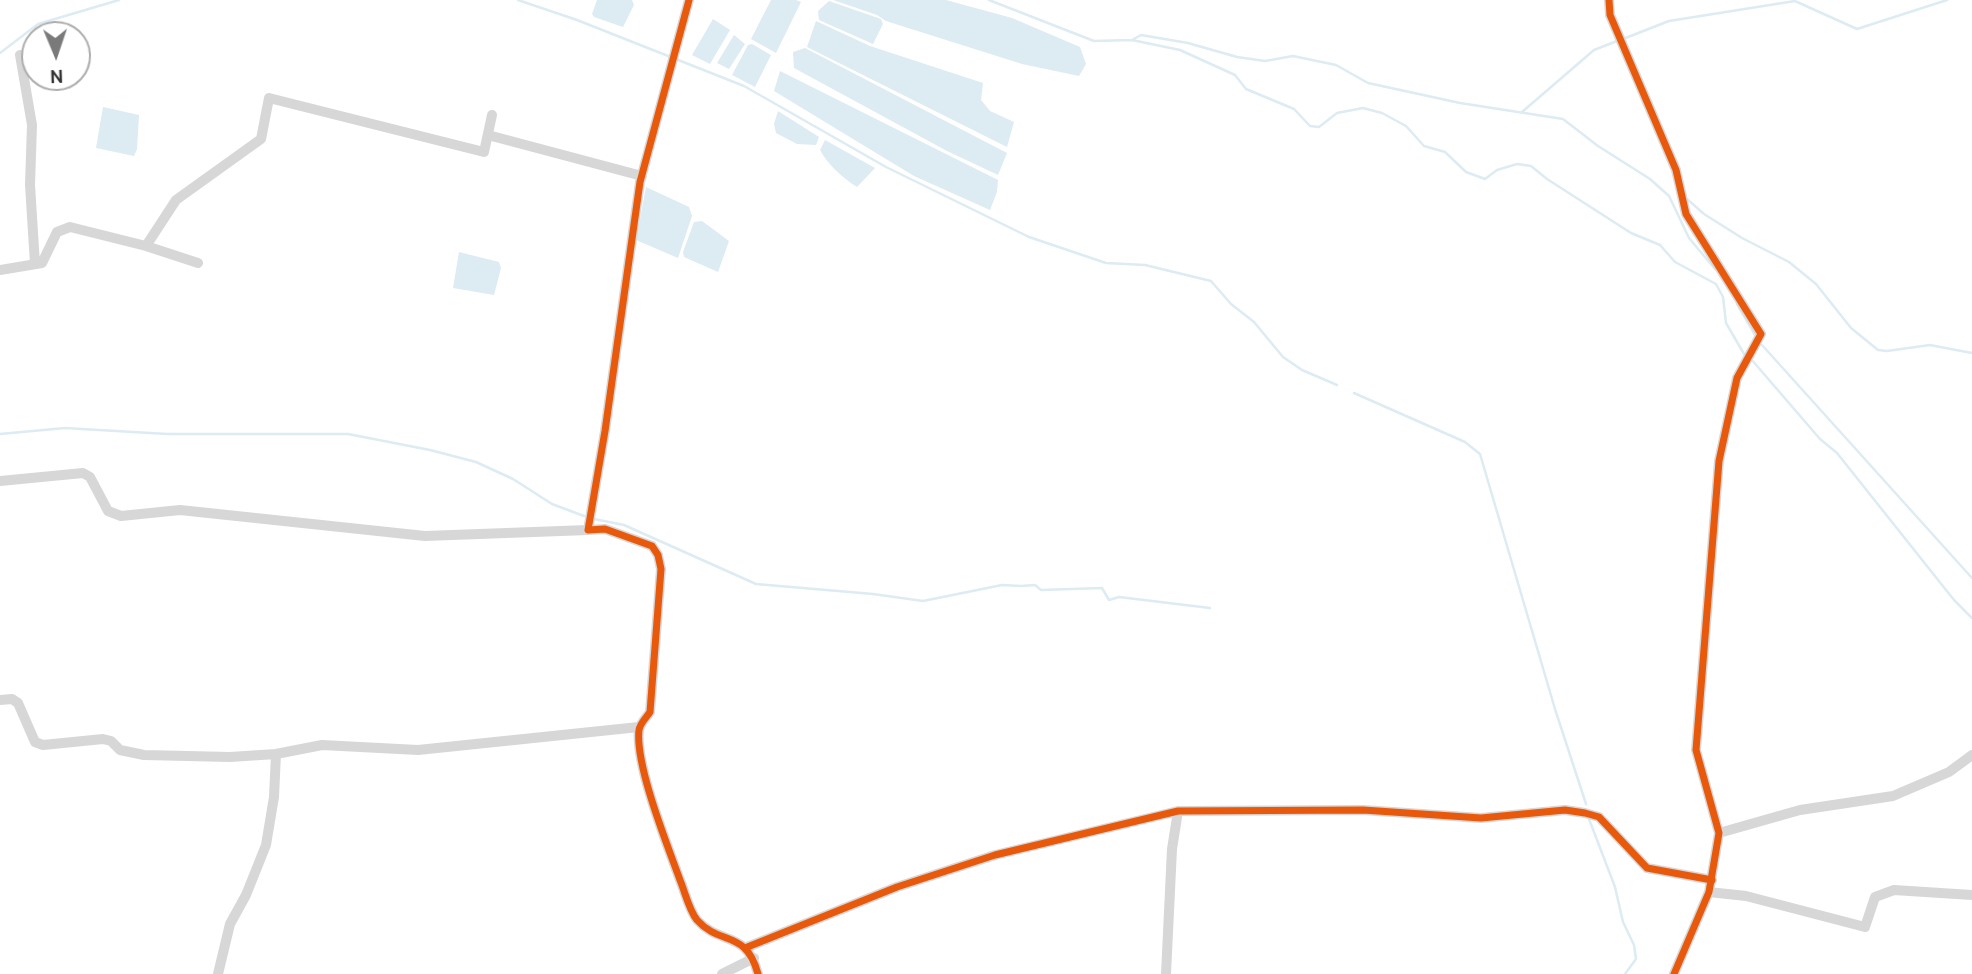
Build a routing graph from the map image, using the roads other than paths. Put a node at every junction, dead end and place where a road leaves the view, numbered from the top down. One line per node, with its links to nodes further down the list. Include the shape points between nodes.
1 (689, 0): 6 (street)
2 (1608, 0): 18 (street, via 1609,15 1676,170 1686,214 1761,334 1737,377 1719,461 1696,750)
3 (20, 55): 9 (street, via 32,125)
4 (492, 115): 5 (street)
5 (488, 135): 6 (street); 7 (street, via 484,152 269,98 261,139 176,200)
6 (642, 176): 12 (street)
7 (146, 246): 8 (street); 9 (street, via 70,227 57,232 42,263)
8 (198, 263)
9 (34, 264): 10 (street)
10 (0, 270)
11 (0, 481): 12 (street, via 83,473 90,477 108,511 121,516 180,510 425,536)
12 (588, 530): 14 (street, via 605,529 652,546 658,555 661,569 650,712)
13 (0, 700): 15 (street, via 18,703 35,742 43,746 103,739 120,750 144,755)
14 (639, 727): 15 (street, via 418,750 322,745); 22 (street, via 640,753 659,820 695,918)
15 (276, 754): 24 (street, via 266,845 230,924)
16 (1972, 755): 18 (street, via 1949,772 1892,796 1800,810)
17 (1178, 811): 19 (street, via 1363,810 1481,818 1566,810 1599,817 1647,868); 22 (street, via 995,855 897,887); 27 (street)
18 (1719, 833): 19 (street)
19 (1712, 880): 20 (street)
20 (1709, 892): 21 (street, via 1746,896 1865,927 1875,897 1894,890); 28 (street)
21 (1972, 895)
22 (745, 948): 23 (street)
23 (754, 958): 25 (street); 26 (street)
24 (218, 974)
25 (722, 974)
26 (758, 974)
27 (1166, 974)
28 (1674, 974)

